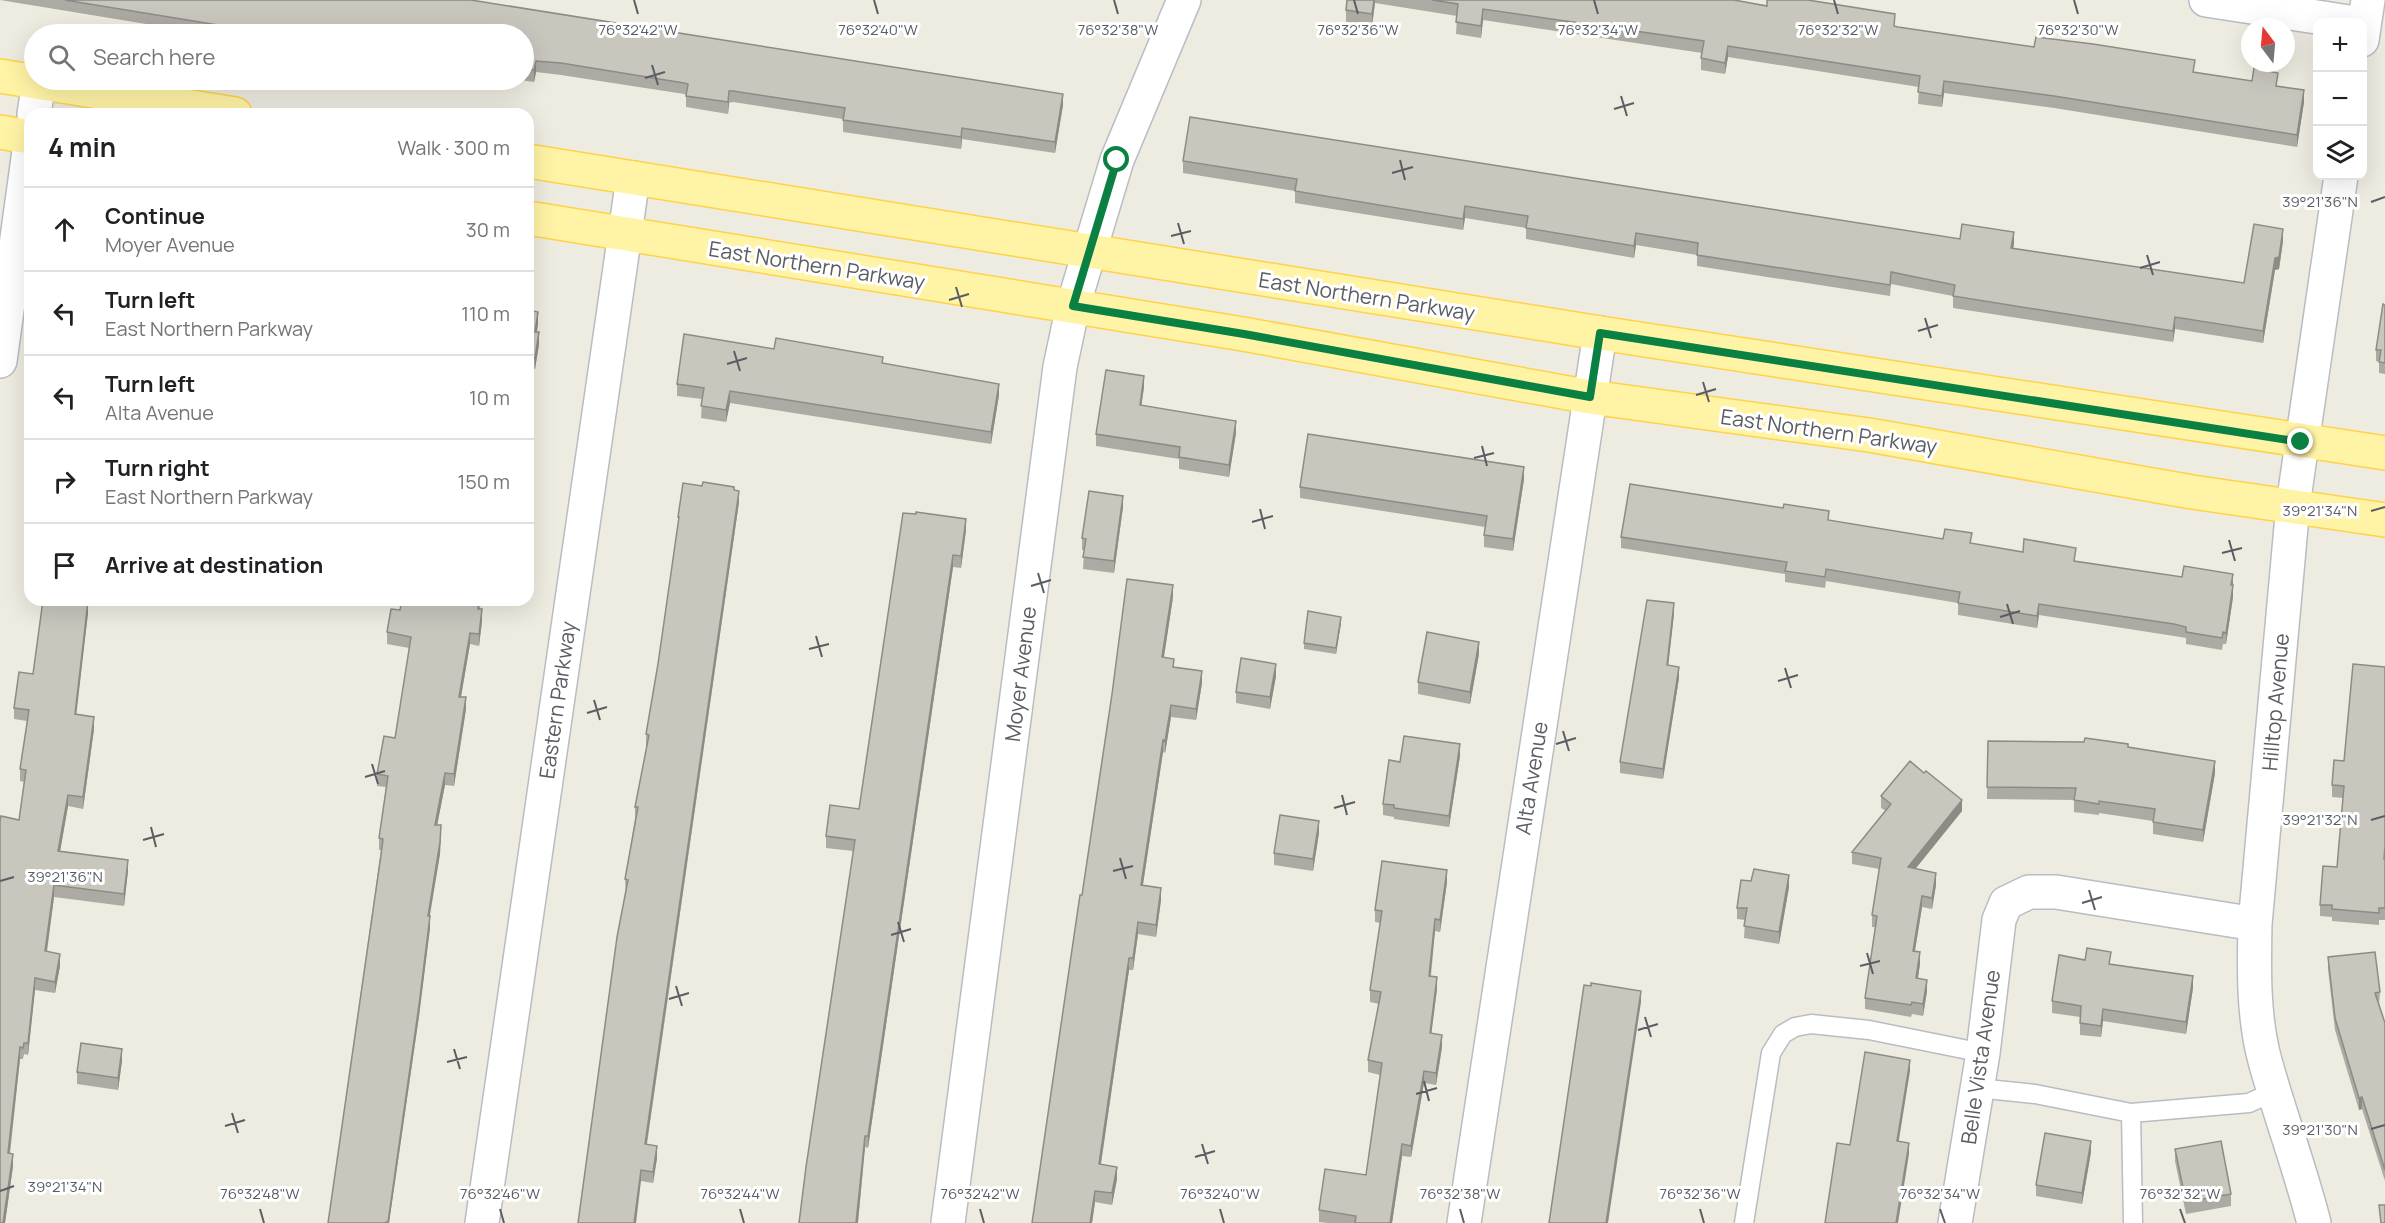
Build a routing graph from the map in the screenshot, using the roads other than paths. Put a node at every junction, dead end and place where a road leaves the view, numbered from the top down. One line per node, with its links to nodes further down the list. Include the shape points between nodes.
1 (1184, 0): 15 (street, Moyer Avenue, via 1117,160)
2 (2206, 0): 3 (street)
3 (2330, 18)
4 (0, 76): 5 (main road)
5 (37, 98): 6 (main road)
6 (161, 108)
7 (0, 132): 8 (main road)
8 (24, 136)
9 (534, 162): 10 (main road, East Northern Parkway)
10 (633, 178): 14 (street, Eastern Parkway); 15 (main road, East Northern Parkway)
11 (2341, 180): 20 (street, Hilltop Avenue)
12 (24, 187): 18 (street)
13 (534, 219): 14 (main road, East Northern Parkway)
14 (624, 234): 16 (main road, East Northern Parkway); 29 (street, Eastern Parkway)
15 (1089, 250): 16 (street, Moyer Avenue); 17 (main road, East Northern Parkway)
16 (1073, 306): 19 (main road, East Northern Parkway); 30 (street, Moyer Avenue, via 1060,367)
17 (1600, 333): 19 (street, Alta Avenue); 20 (main road, East Northern Parkway)
18 (0, 361)
19 (1590, 397): 22 (main road, East Northern Parkway, via 1869,435 2192,492); 31 (street, Alta Avenue)
20 (2301, 442): 21 (main road, East Northern Parkway); 22 (street, Hilltop Avenue)
21 (2385, 453)
22 (2293, 505): 23 (main road, East Northern Parkway); 24 (street, Hilltop Avenue)
23 (2385, 520)
24 (2255, 924): 25 (street, Belle Vista Avenue, via 2056,892 2029,892 2016,897 2006,903 1999,920); 27 (street, Hilltop Avenue, via 2254,978 2259,1026 2264,1060)
25 (1983, 1053): 26 (street, Belle Vista Avenue); 32 (lane, via 1869,1030 1811,1024 1783,1034 1771,1053)
26 (1977, 1088): 28 (lane, via 2035,1094); 33 (street, Belle Vista Avenue)
27 (2275, 1091): 28 (lane, via 2249,1103); 35 (street, Hilltop Avenue)
28 (2132, 1113): 34 (lane)
29 (482, 1223)
30 (948, 1223)
31 (1464, 1223)
32 (1744, 1223)
33 (1955, 1223)
34 (2133, 1223)
35 (2314, 1223)

